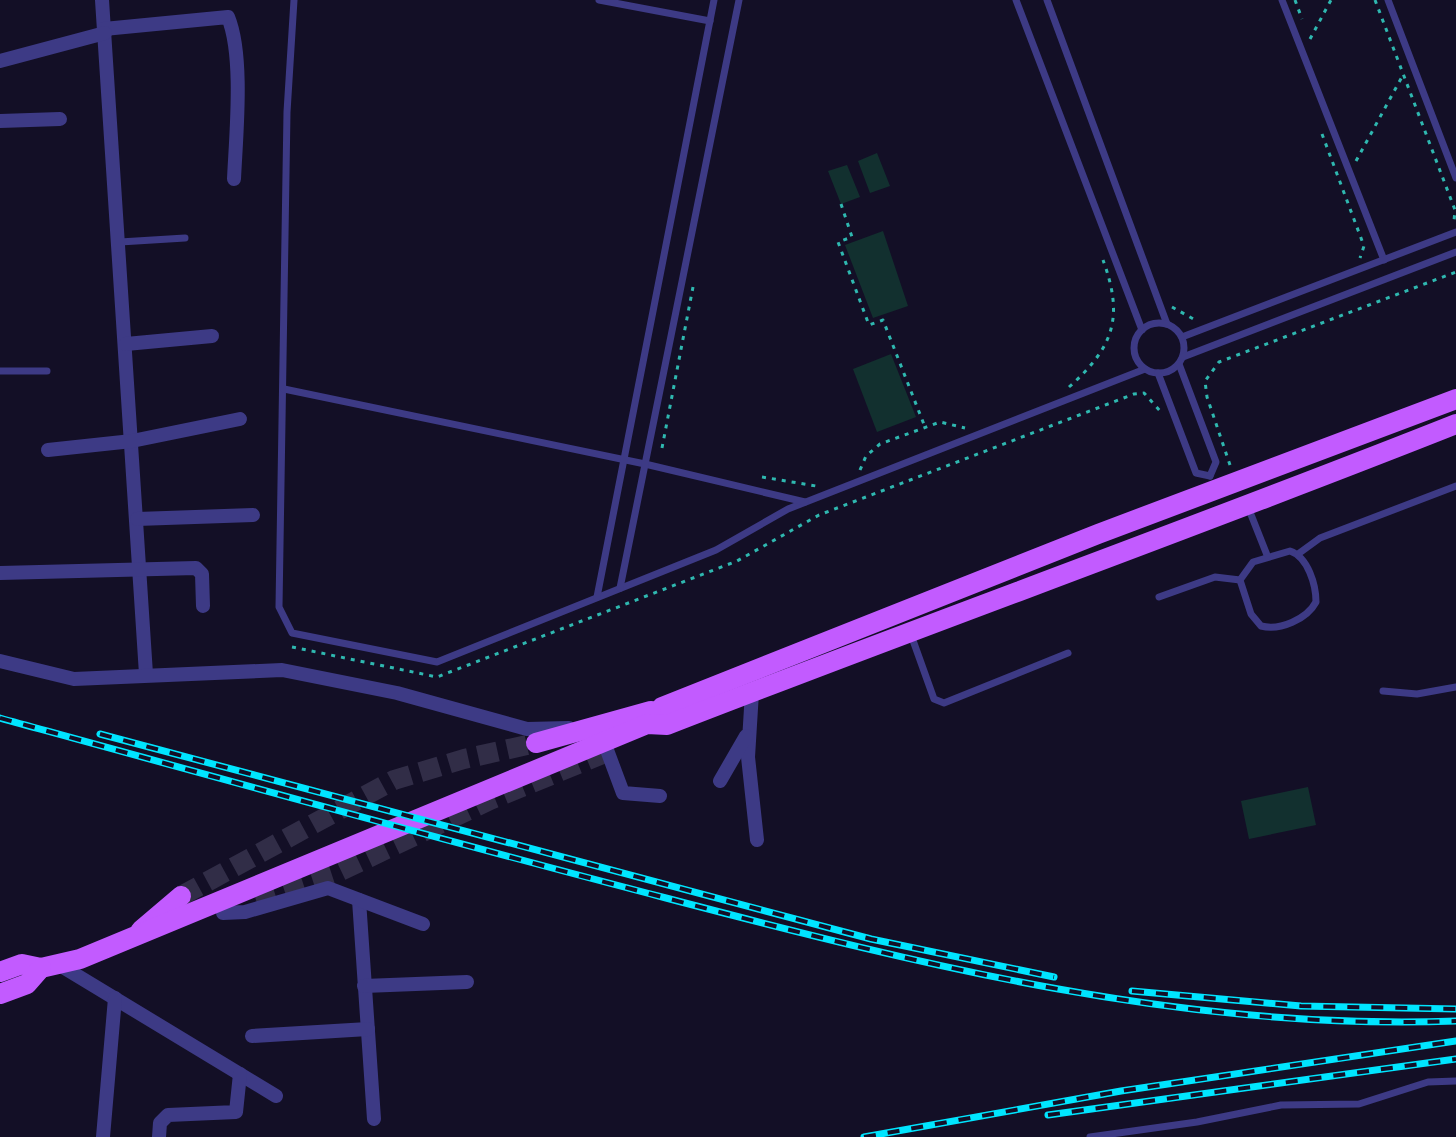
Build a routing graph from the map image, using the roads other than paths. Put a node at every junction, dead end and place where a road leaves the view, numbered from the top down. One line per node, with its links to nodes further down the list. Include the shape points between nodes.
1 (102, 0): 11 (street)
2 (294, 0): 32 (lane, via 287,112)
3 (599, 0): 10 (lane)
4 (714, 0): 10 (lane)
5 (739, 0): 39 (lane)
6 (1016, 0): 23 (lane)
7 (1047, 0): 22 (lane)
8 (1282, 0): 21 (lane)
9 (1388, 0): 15 (lane)
10 (710, 21): 38 (lane)
11 (104, 31): 12 (street); 16 (street, via 228,17 237,103); 19 (street)
12 (0, 61)
13 (60, 119): 14 (street)
14 (0, 121)
15 (1456, 178)
16 (234, 179)
17 (1454, 229): 21 (lane)
18 (185, 238): 19 (lane)
19 (120, 242): 26 (street)
20 (1456, 252): 27 (lane)
21 (1384, 260): 25 (lane)
22 (1167, 324): 23 (lane); 25 (lane)
23 (1142, 330): 28 (lane, via 1133,350)
24 (212, 336): 26 (street)
25 (1182, 337): 27 (lane)
26 (126, 344): 36 (street)
27 (1181, 360): 31 (lane, via 1172,370); 40 (lane, via 1216,462)
28 (1145, 369): 31 (lane); 42 (lane)
29 (0, 371): 30 (lane)
30 (47, 371)
31 (1158, 373): 40 (lane, via 1196,473)
32 (284, 389): 38 (lane); 54 (lane, via 279,607 292,633 437,662)
33 (1456, 399): 40 (main road)
34 (240, 419): 36 (street)
35 (1456, 424): 43 (main road)
36 (132, 441): 37 (street); 45 (street)
37 (48, 450)
38 (624, 461): 39 (lane); 54 (lane)
39 (645, 464): 42 (lane); 53 (lane)
40 (1213, 483): 43 (lane); 46 (main road)
41 (1456, 486): 47 (lane, via 1320,538)
42 (805, 502): 53 (lane, via 716,550)
43 (1239, 510): 48 (lane); 49 (main road)
44 (253, 515): 45 (street)
45 (137, 519): 50 (street)
46 (1098, 534): 49 (lane); 64 (main road)
47 (1298, 554): 48 (lane); 52 (lane, via 1316,602 1301,619 1261,626 1251,614)
48 (1267, 555): 52 (lane, via 1253,562)
49 (1107, 558): 57 (main road)
50 (140, 570): 51 (street); 56 (street, via 200,569); 60 (street)
51 (0, 573)
52 (1240, 580): 55 (lane, via 1215,577)
53 (620, 588): 54 (lane)
54 (597, 597)
55 (1159, 597)
56 (203, 606)
57 (909, 630): 58 (lane, via 938,702); 63 (main road)
58 (1068, 653)
59 (0, 661): 60 (street, via 74,679)
60 (146, 674): 67 (street, via 282,670)
61 (1456, 687): 62 (lane, via 1417,694)
62 (1383, 691)
63 (752, 692): 64 (main road); 65 (street)
64 (656, 720): 67 (main road); 67 (main road)
65 (749, 733): 68 (street); 70 (street)
66 (536, 743): 67 (main road)
67 (602, 744): 69 (street, via 623,793); 76 (main road)
68 (720, 781)
69 (660, 796)
70 (757, 840)
71 (181, 896): 76 (main road)
72 (256, 900): 74 (main road)
73 (359, 900): 74 (street, via 335,889 319,889 245,912); 75 (street); 80 (street)
74 (223, 913): 76 (main road, via 185,928)
75 (423, 924)
76 (132, 938): 77 (main road)
77 (50, 966): 78 (main road, via 22,964); 81 (main road, via 27,984); 82 (street)
78 (0, 972)
79 (467, 982): 80 (street)
80 (364, 986): 83 (street)
81 (0, 994)
82 (115, 998): 85 (street); 89 (street)
83 (368, 1029): 84 (street); 88 (street)
84 (252, 1036)
85 (240, 1074): 87 (street); 90 (street, via 236,1112 168,1115 160,1123)
86 (1456, 1081): 91 (lane, via 1428,1082 1359,1104 1281,1105)
87 (276, 1096)
88 (374, 1119)
89 (103, 1137)
90 (159, 1137)
91 (1090, 1137)

